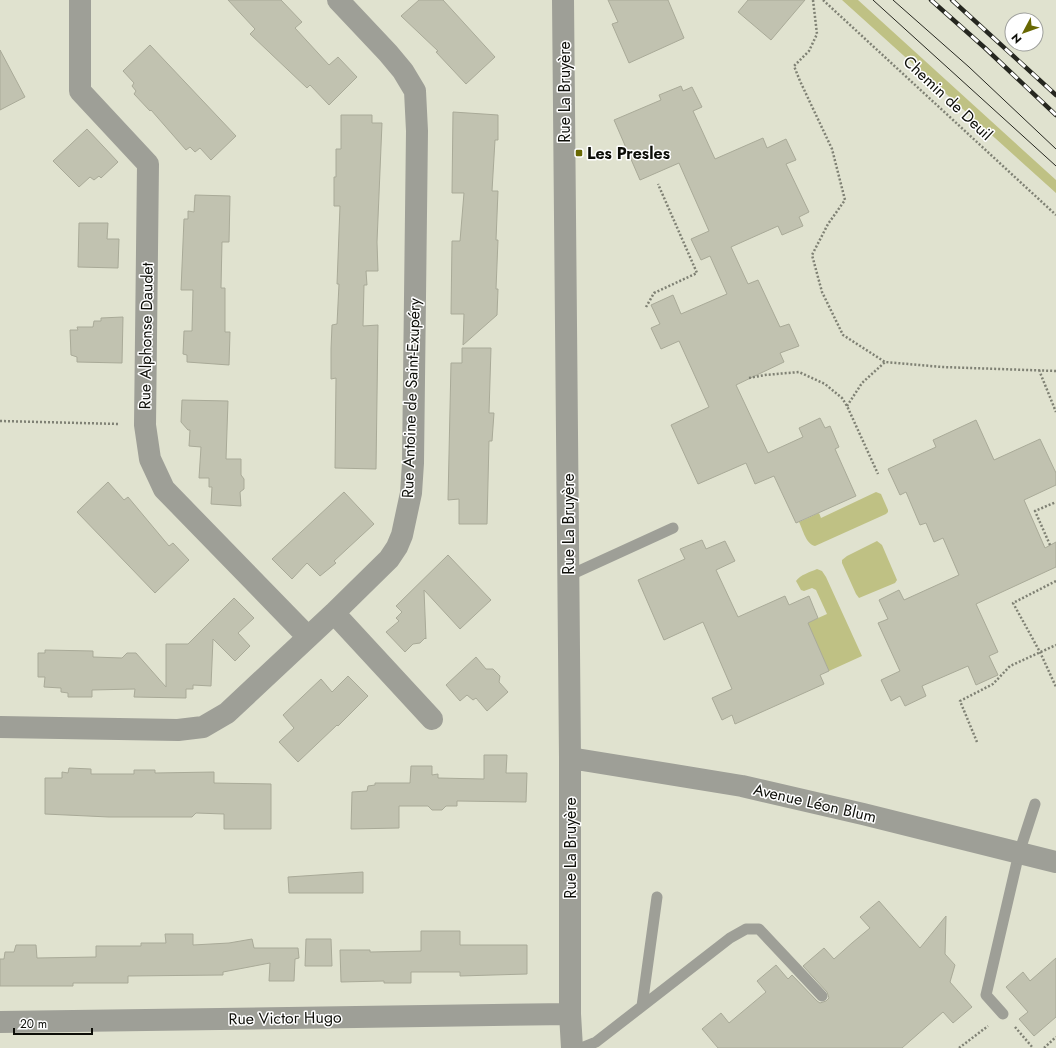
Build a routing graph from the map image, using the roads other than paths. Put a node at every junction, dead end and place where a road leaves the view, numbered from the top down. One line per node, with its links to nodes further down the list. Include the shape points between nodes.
1 (80, 0): 7 (street, Rue Alphonse Daudet, via 80,92 148,164 145,425 150,459 164,489)
2 (563, 0): 5 (street, Rue La Bruyère)
3 (348, 3): 6 (street, Rue Antoine de Saint-Exupéry, via 403,70 414,91 416,131 413,463 410,493 398,547)
4 (672, 528): 5 (lane)
5 (568, 576): 10 (street, Rue La Bruyère)
6 (334, 613): 7 (street, Rue Antoine de Saint-Exupéry); 8 (street)
7 (308, 637): 9 (street, Rue Antoine de Saint-Exupéry, via 228,713 202,727 178,730)
8 (432, 718)
9 (0, 727)
10 (570, 758): 12 (street, Avenue Léon Blum, via 742,786); 17 (street, Rue La Bruyère)
11 (1035, 804): 12 (lane)
12 (1019, 853): 13 (street, Avenue Léon Blum); 18 (lane, via 986,995)
13 (1056, 862)
14 (657, 897): 16 (lane)
15 (822, 996): 16 (lane, via 759,929 746,929 730,938)
16 (642, 1006): 21 (lane, via 596,1042)
17 (570, 1014): 19 (street, Rue Victor Hugo); 20 (street, Rue La Bruyère)
18 (1003, 1014)
19 (0, 1022)
20 (572, 1048)
21 (581, 1048)

